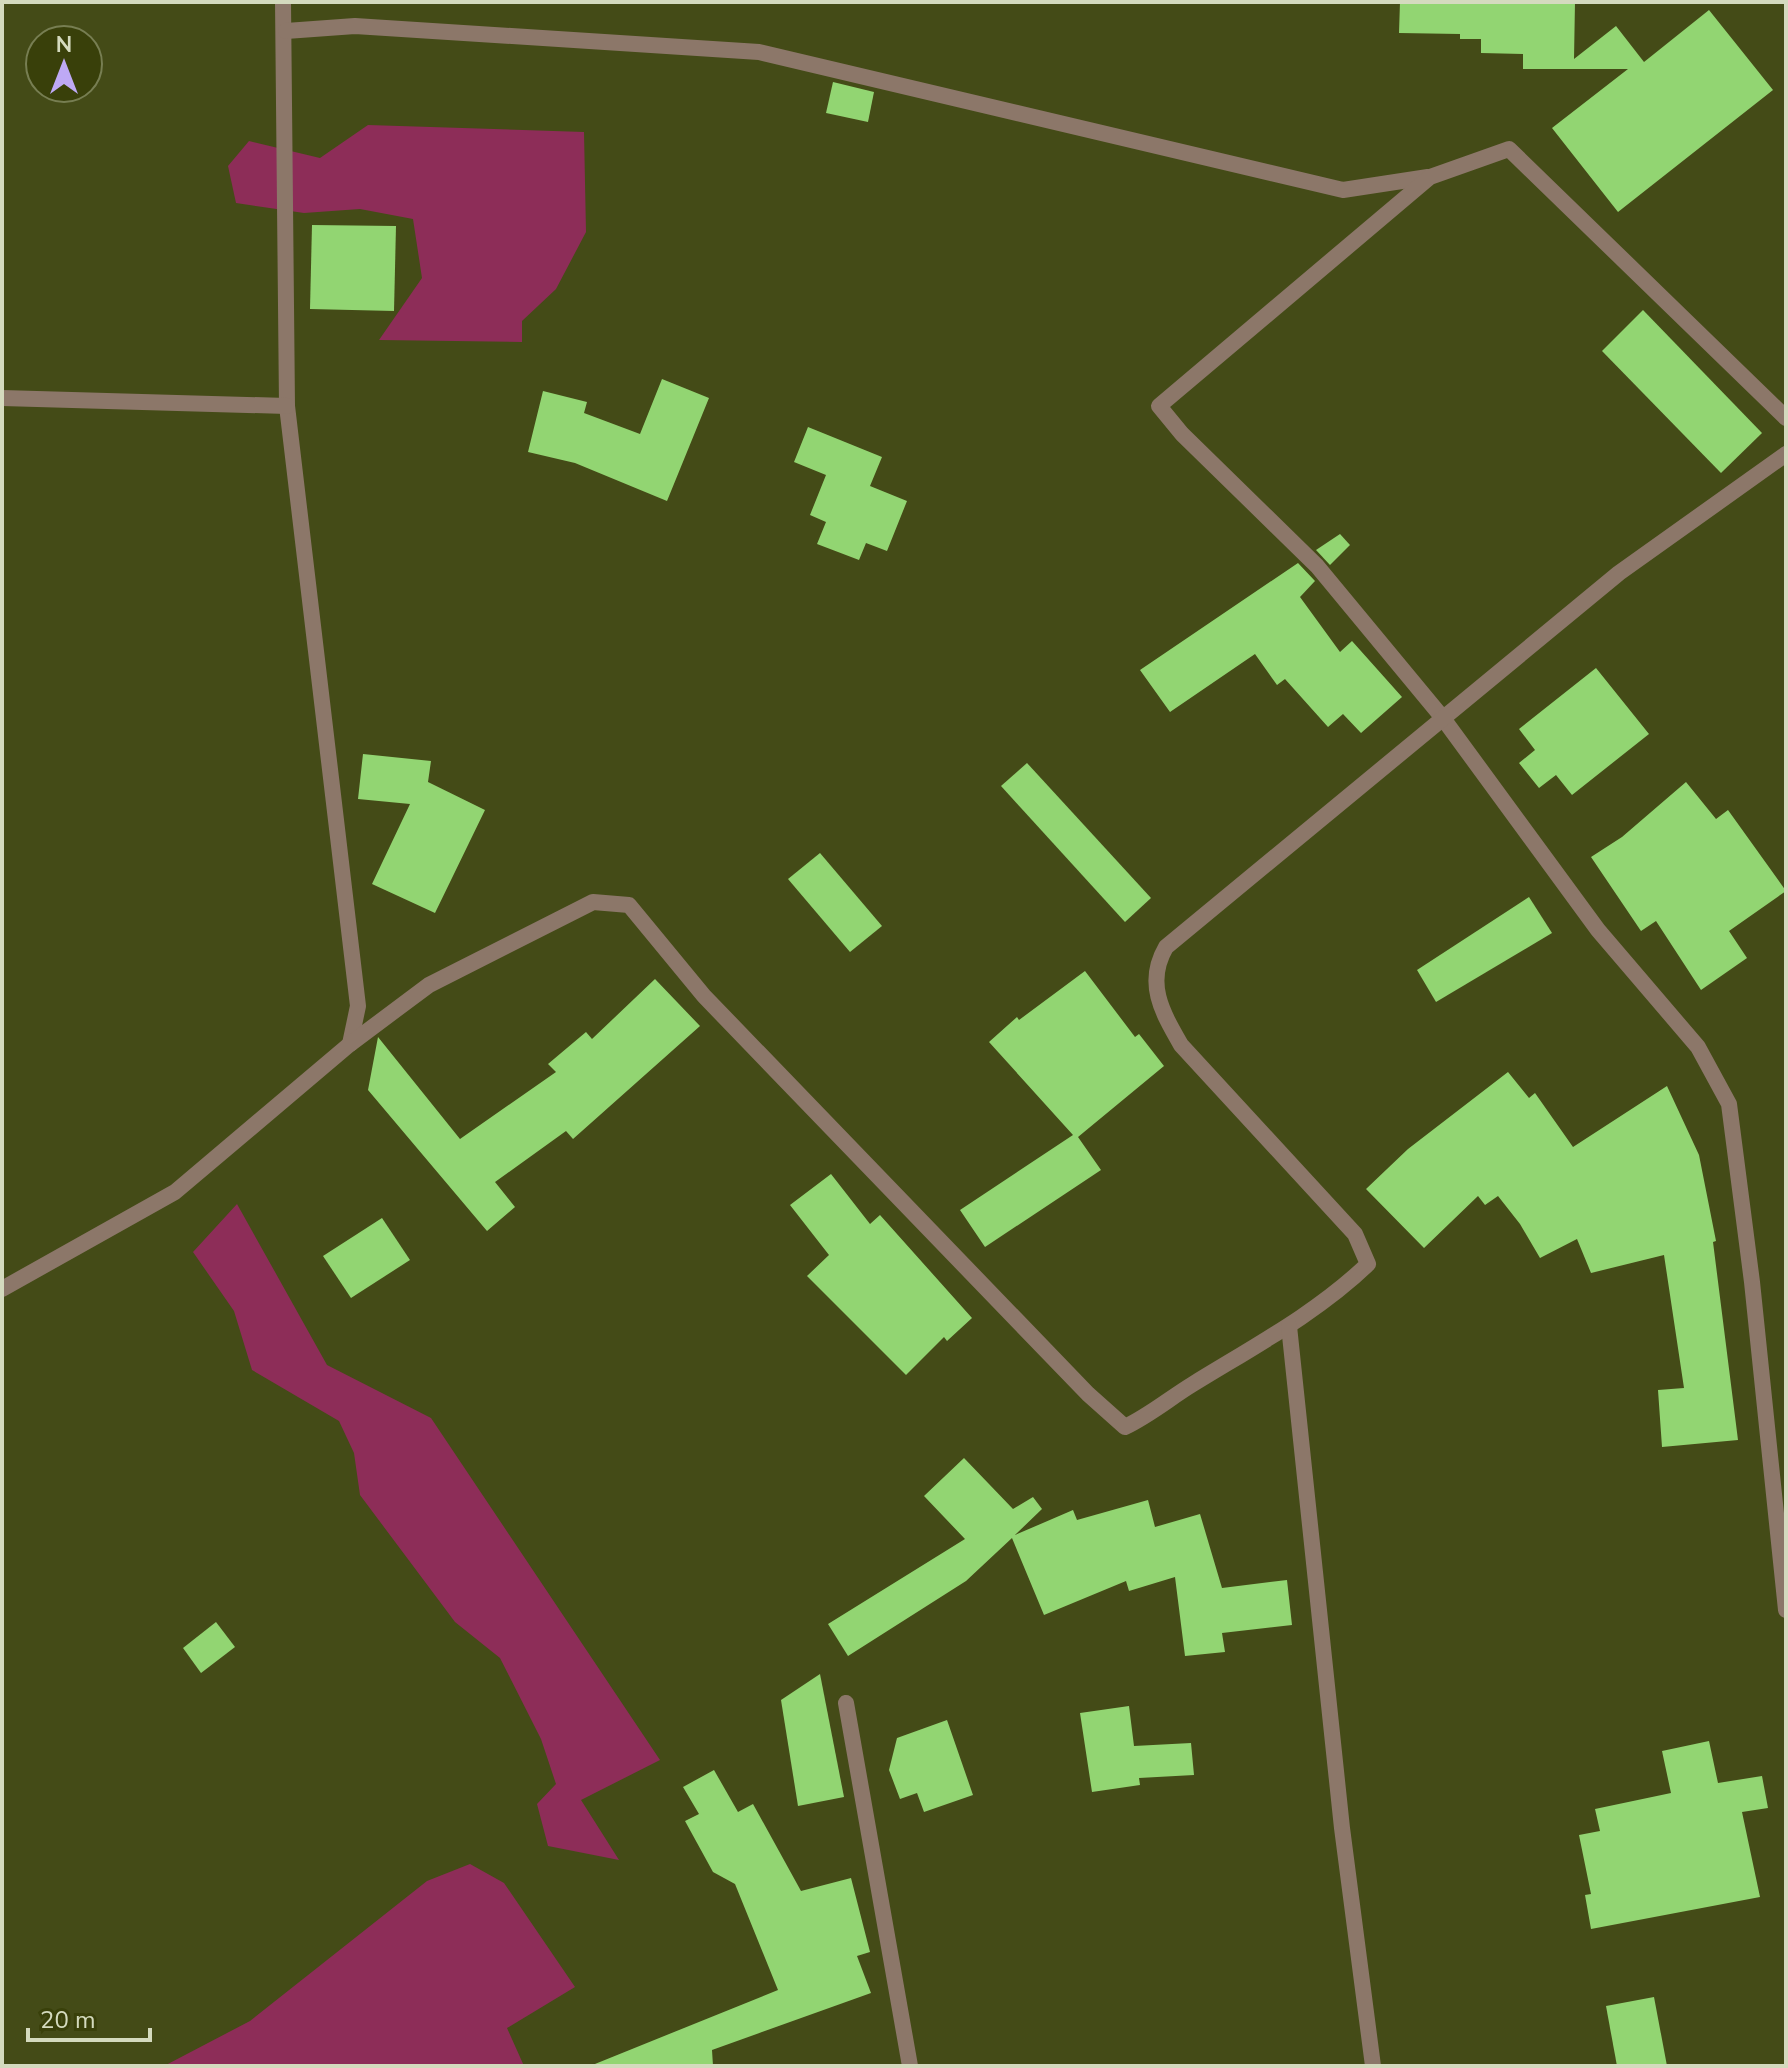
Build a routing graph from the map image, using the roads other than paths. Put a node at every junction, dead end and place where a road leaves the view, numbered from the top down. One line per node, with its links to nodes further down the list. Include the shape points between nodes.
1 (283, 2): 2 (street)
2 (286, 31): 3 (street, via 355,26 759,52 1343,190); 5 (street)
3 (1430, 177): 6 (street, via 1509,149); 8 (street, via 1159,406 1317,566)
4 (2, 398): 5 (street)
5 (287, 406): 9 (street, via 358,1006)
6 (1786, 418)
7 (1786, 454): 8 (street, via 1619,573)
8 (1442, 717): 11 (street, via 1166,947 1157,964 1154,980 1163,1015 1181,1045 1355,1234 1368,1264); 12 (street, via 1598,930 1698,1047 1729,1104)
9 (350, 1044): 10 (street, via 175,1192); 11 (street, via 429,985 593,902 629,905 704,996 1125,1427)
10 (2, 1289)
11 (1289, 1326): 15 (street)
12 (1786, 1610)
13 (846, 1703): 14 (street)
14 (910, 2066)
15 (1373, 2066)

